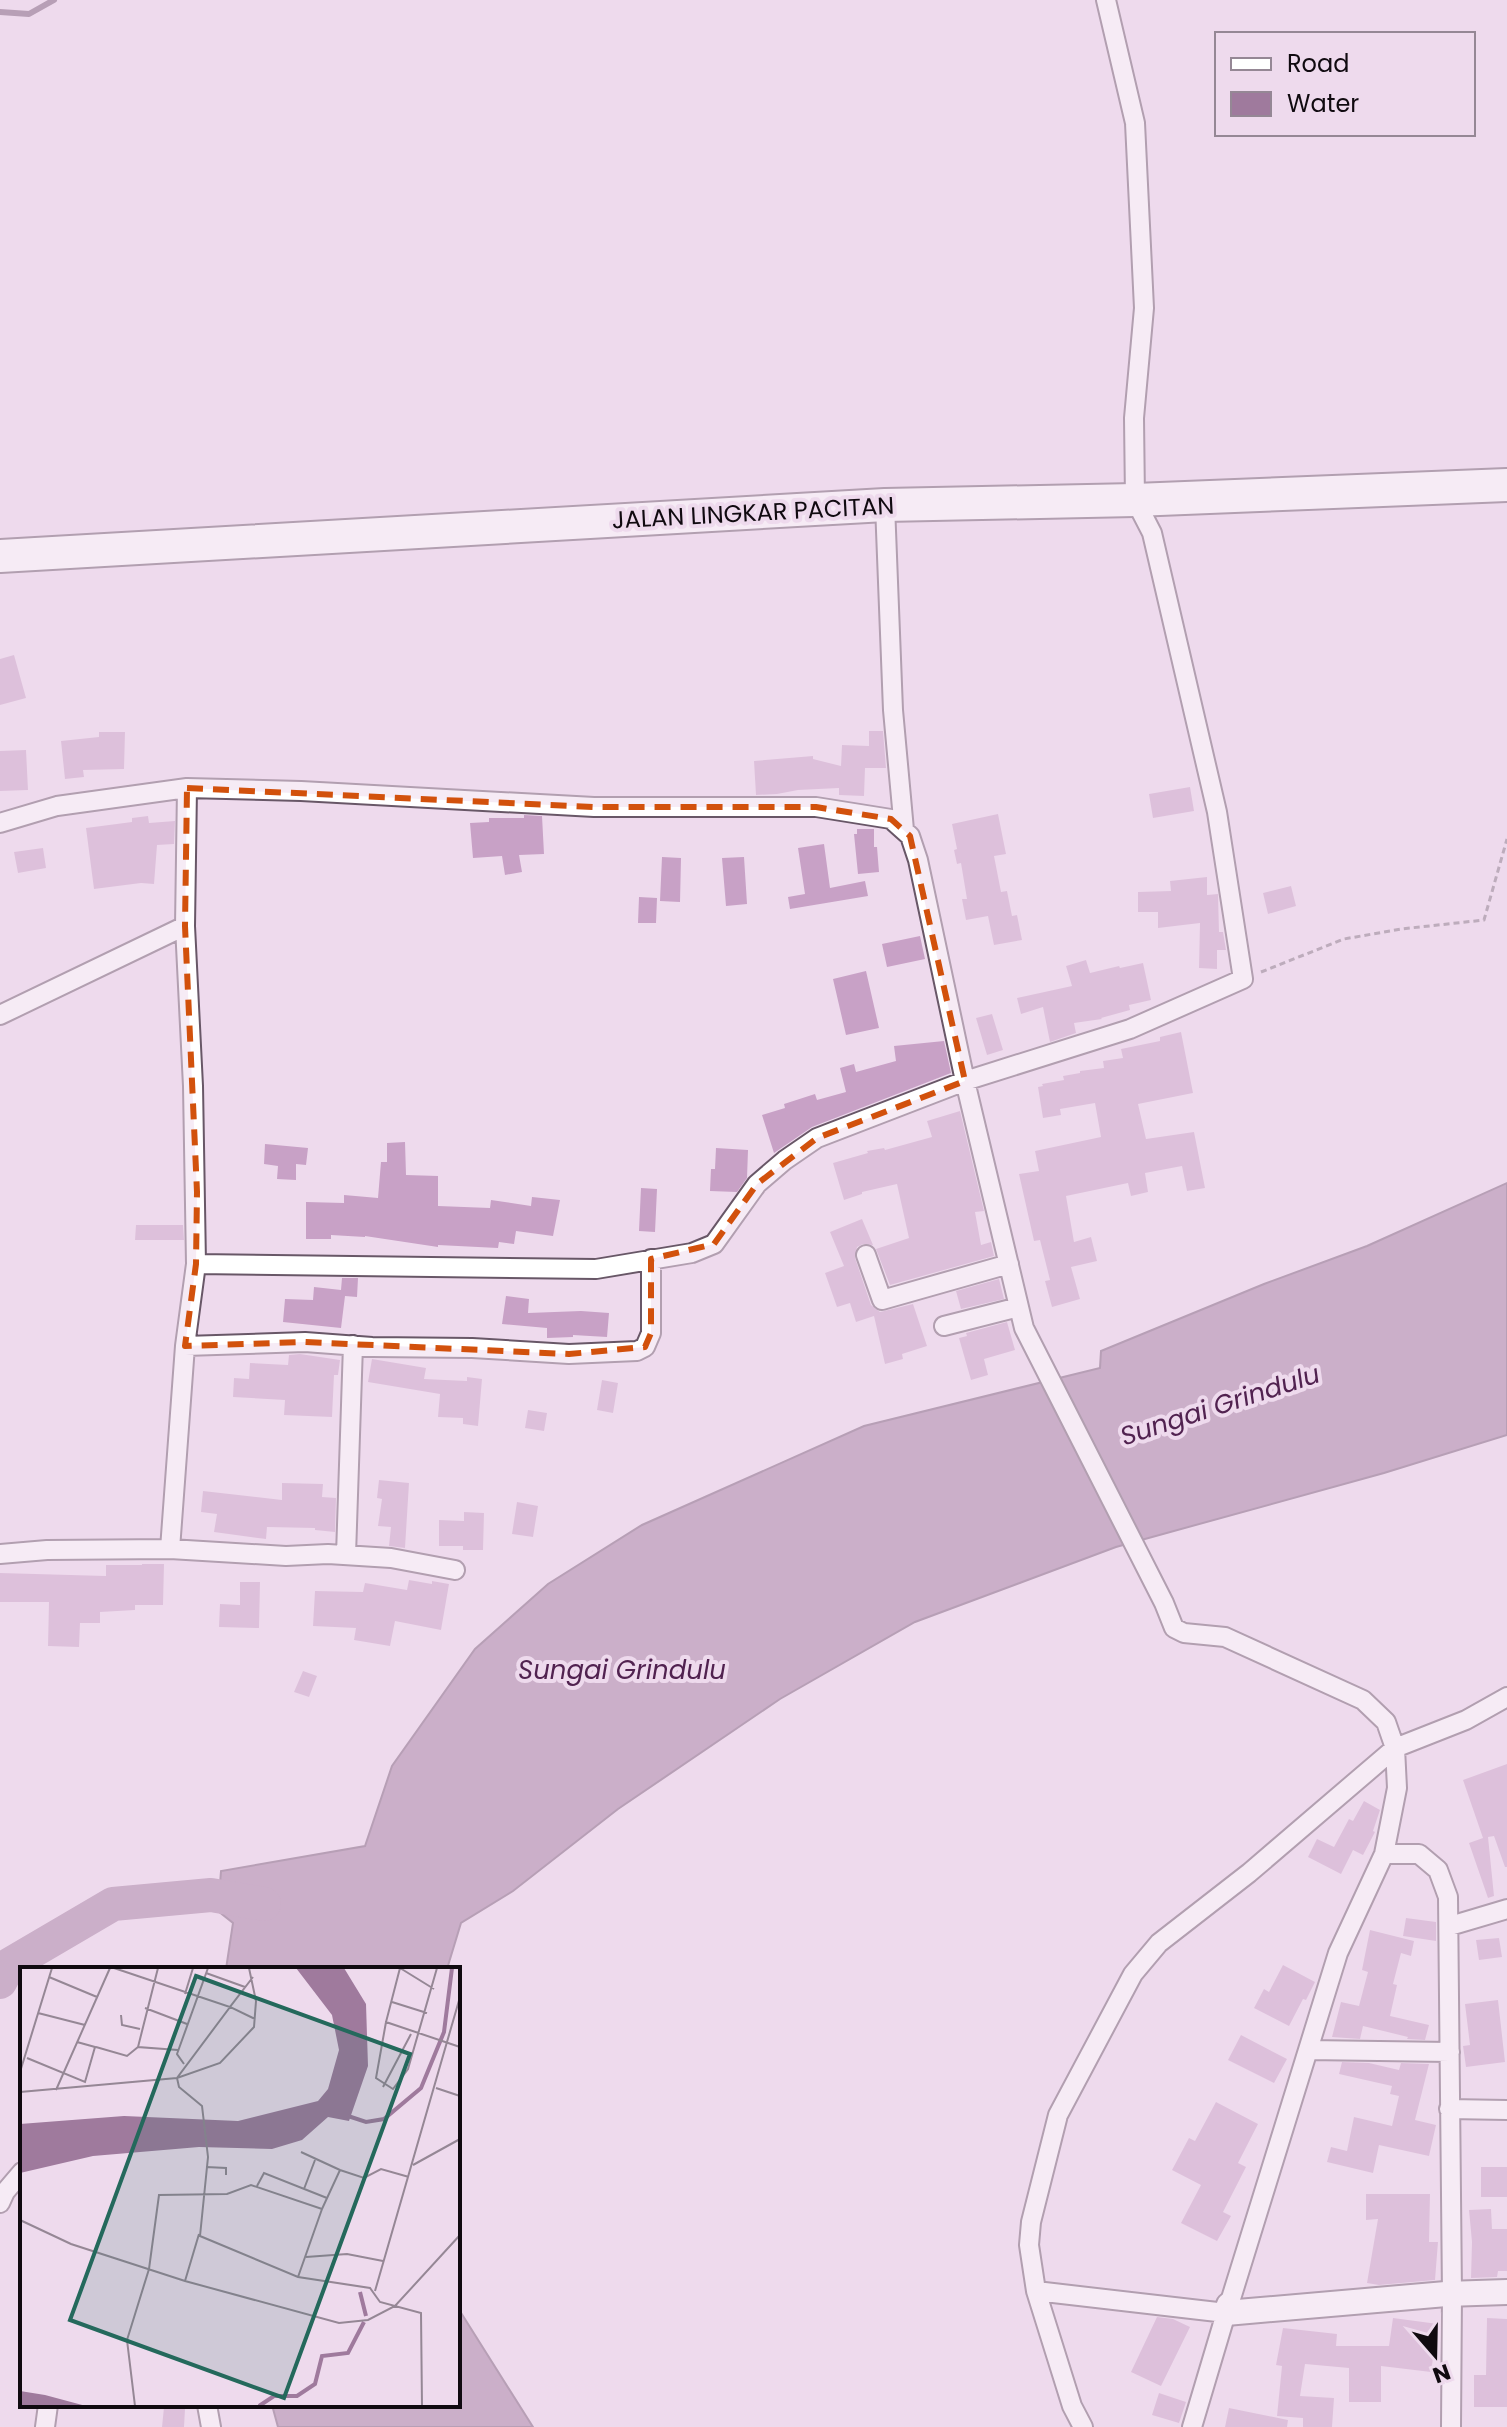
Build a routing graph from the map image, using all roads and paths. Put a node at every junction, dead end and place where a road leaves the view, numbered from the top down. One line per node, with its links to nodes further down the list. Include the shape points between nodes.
1 (1106, 0): 3 (street, via 1135,123 1144,308 1134,418)
2 (1507, 485): 3 (highway, JALAN LINGKAR PACITAN)
3 (1135, 500): 4 (highway, JALAN LINGKAR PACITAN); 11 (street, via 1152,533 1214,797)
4 (885, 505): 5 (highway, JALAN LINGKAR PACITAN); 8 (street)
5 (0, 556)
6 (187, 788): 7 (street, via 57,806); 8 (street, via 594,807 816,807 891,819); 10 (street)
7 (0, 823)
8 (904, 830): 13 (street, via 918,860)
9 (1507, 839): 11 (path, via 1484,920 1344,939)
10 (185, 926): 12 (street); 16 (street)
11 (1243, 979): 13 (street, via 1130,1029)
12 (0, 1015)
13 (965, 1081): 15 (street, via 817,1138 757,1184 714,1244); 17 (street)
14 (866, 1255): 17 (street, via 882,1300)
15 (651, 1259): 16 (street, via 596,1269); 20 (street, via 651,1333 637,1351 569,1354)
16 (196, 1264): 21 (street)
17 (1009, 1264): 18 (street)
18 (1019, 1307): 19 (street); 27 (street, via 1024,1328 1174,1628 1225,1637 1363,1700 1386,1722)
19 (944, 1326)
20 (353, 1345): 21 (street); 24 (street)
21 (185, 1346): 22 (street)
22 (170, 1549): 23 (street); 24 (street)
23 (0, 1554)
24 (346, 1555): 25 (street)
25 (455, 1570)
26 (1507, 1697): 27 (street)
27 (1395, 1748): 28 (street, via 1397,1788); 37 (street, via 1159,1943 1133,1974 1058,2115 1031,2222)
28 (1384, 1854): 30 (street, via 1419,1854 1438,1870 1448,1897); 31 (street, via 1338,1953)
29 (1507, 1909): 30 (street)
30 (1450, 1926): 32 (street)
31 (1308, 2050): 32 (street); 40 (street)
32 (1450, 2052): 33 (street)
33 (1449, 2109): 34 (street); 39 (street)
34 (1507, 2110)
35 (20, 2174): 36 (street)
36 (0, 2203)
37 (1036, 2291): 40 (street); 45 (street)
38 (1507, 2292): 39 (street)
39 (1452, 2294): 40 (street); 47 (street)
40 (1228, 2309): 46 (street)
41 (48, 2407): 43 (street)
42 (207, 2407): 44 (street)
43 (45, 2427)
44 (211, 2427)
45 (1083, 2427)
46 (1192, 2427)
47 (1451, 2427)

